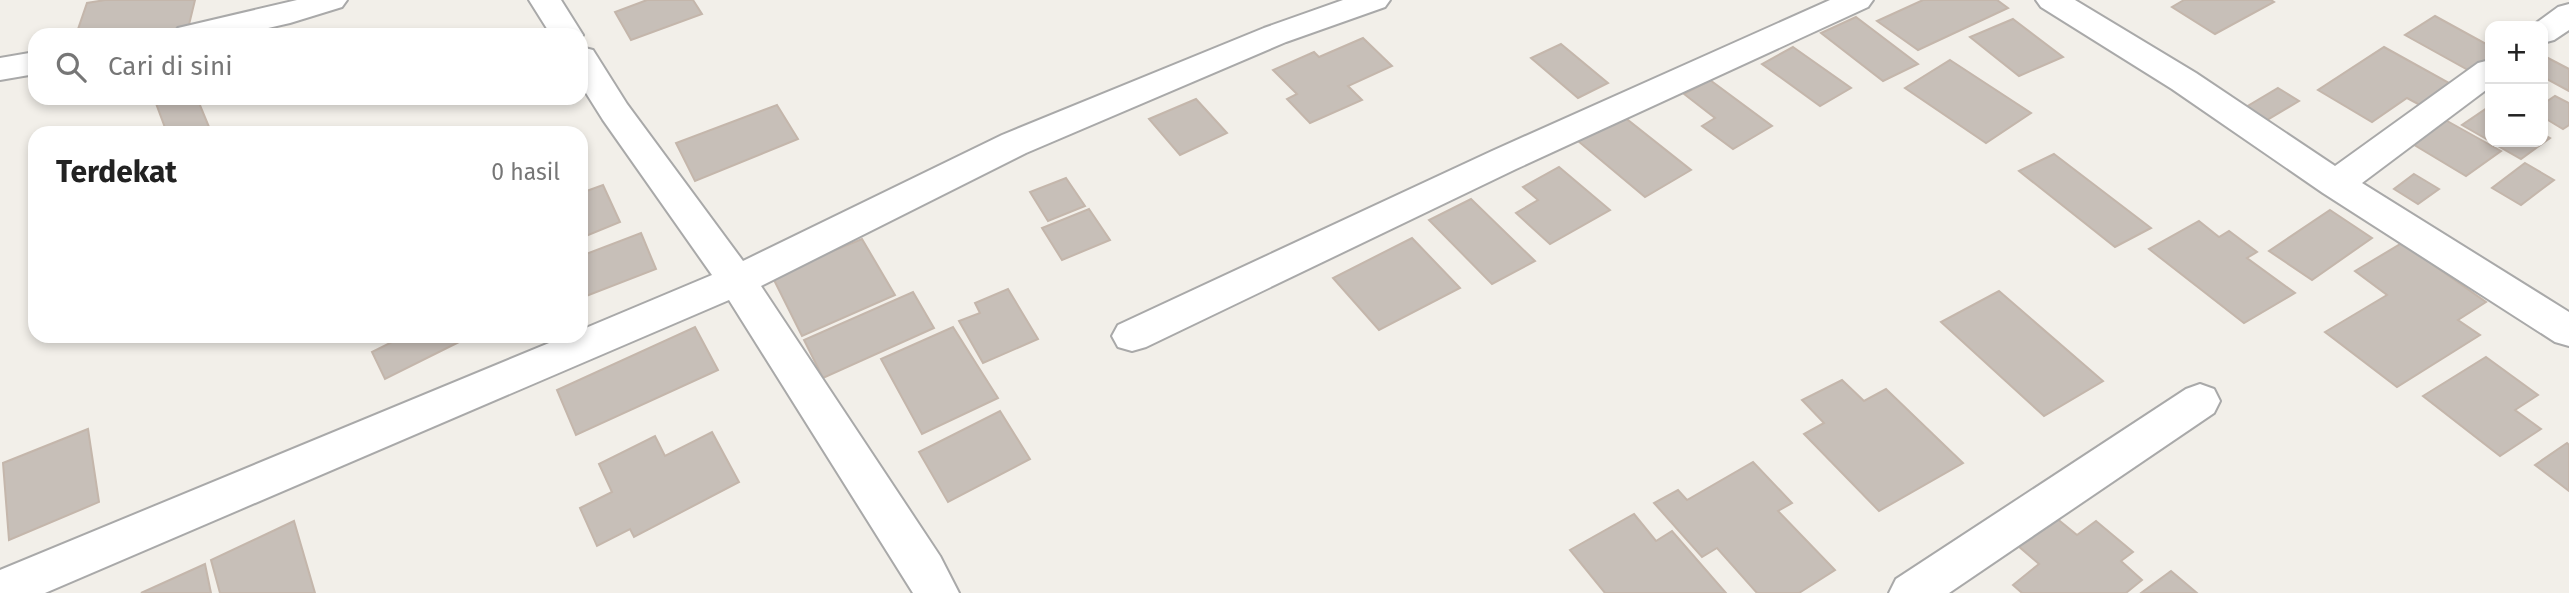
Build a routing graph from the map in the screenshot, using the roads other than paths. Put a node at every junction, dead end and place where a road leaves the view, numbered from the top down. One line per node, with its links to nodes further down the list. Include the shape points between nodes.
1 (331, 0): 7 (street)
2 (545, 0): 8 (street)
3 (1374, 0): 15 (street, via 1275,35 1014,144)
4 (1857, 0): 17 (street, via 1504,160)
5 (2052, 0): 14 (street)
6 (2569, 14): 9 (street)
7 (222, 28)
8 (563, 28)
9 (2548, 29)
10 (28, 64): 11 (street)
11 (0, 69)
12 (588, 69): 15 (street)
13 (2485, 75): 14 (street)
14 (2336, 184): 16 (street)
15 (737, 281): 20 (street); 21 (street)
16 (2569, 331)
17 (1132, 337)
18 (2200, 401): 19 (street)
19 (1939, 587)
20 (0, 591)
21 (936, 593)

